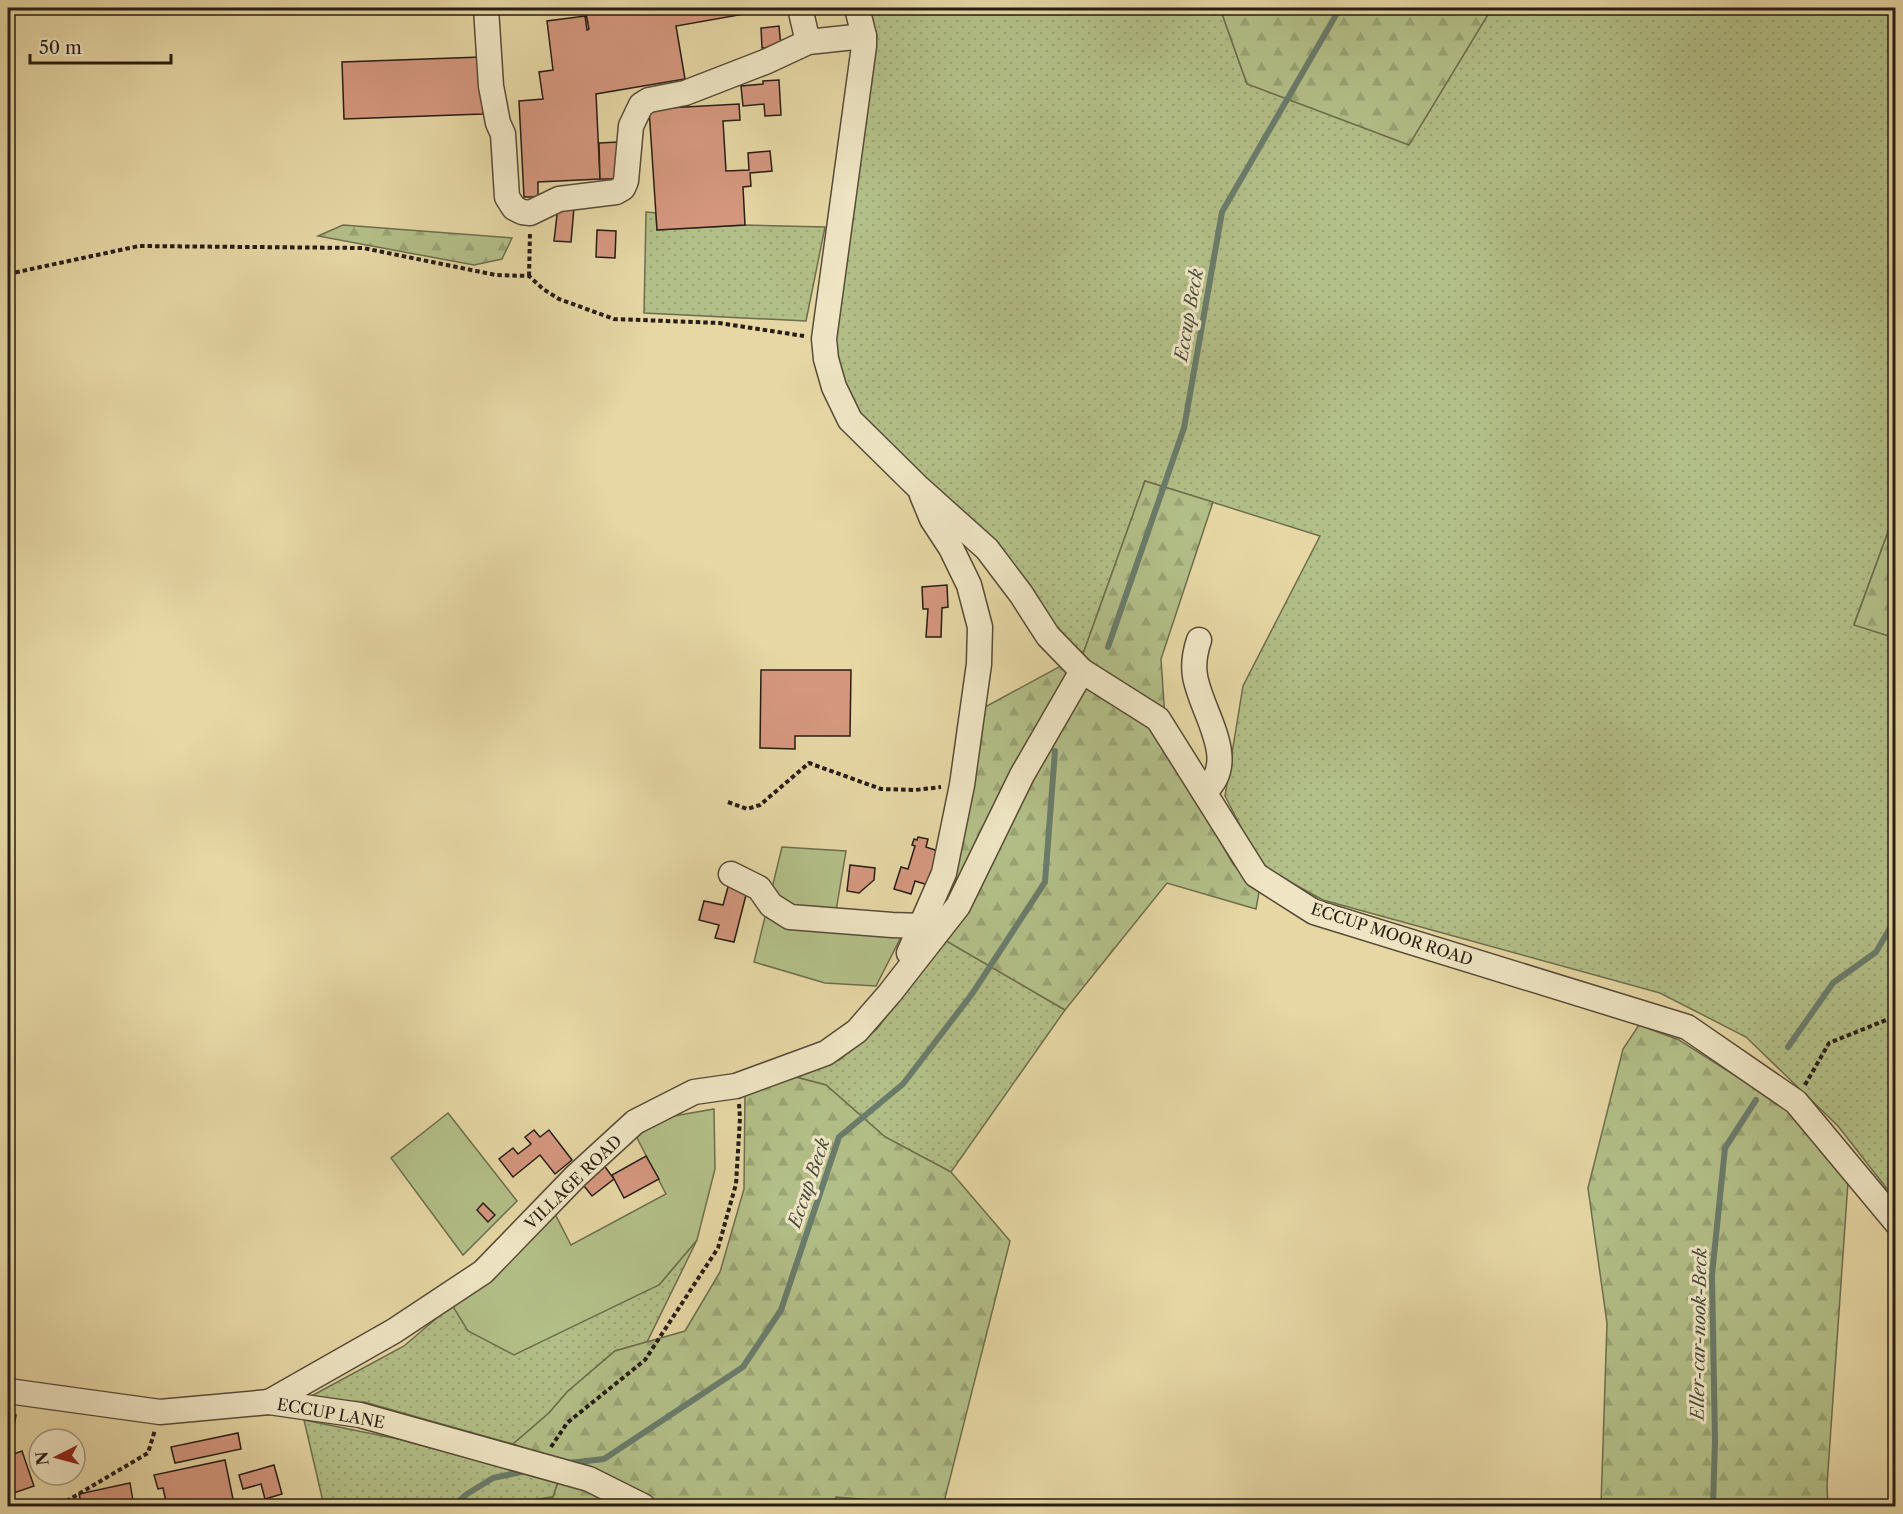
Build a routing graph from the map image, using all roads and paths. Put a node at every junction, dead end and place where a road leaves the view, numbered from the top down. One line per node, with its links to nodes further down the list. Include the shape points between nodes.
1 (486, 8): 6 (street, via 491,86 503,134 507,198 514,208)
2 (800, 8): 5 (street)
3 (856, 8): 4 (street)
4 (864, 36): 5 (street); 9 (street, ECCUP MOOR ROAD)
5 (808, 42): 6 (street, via 685,93 648,100 641,105 632,126 623,188 559,199)
6 (530, 213): 8 (path)
7 (8, 274): 8 (path, via 139,246 363,248 496,275)
8 (529, 276): 9 (path, via 559,299 614,319 719,323)
9 (824, 339): 10 (street, ECCUP MOOR ROAD, via 834,387 850,420)
10 (919, 488): 12 (street, ECCUP MOOR ROAD, via 987,549 1048,636); 13 (street, via 969,585 980,627 979,664)
11 (1199, 640): 14 (street, via 1195,677 1214,730 1220,766 1215,781)
12 (1082, 671): 14 (street, ECCUP MOOR ROAD, via 1158,719); 18 (street, via 1022,775 958,906)
13 (962, 785): 15 (path, via 881,789 809,763 760,805 747,809); 17 (street, via 944,873)
14 (1204, 792): 21 (street, ECCUP MOOR ROAD, via 1256,875 1314,912 1687,1027)
15 (728, 802)
16 (731, 874): 17 (street, via 759,888 771,905 790,917)
17 (922, 926): 18 (street)
18 (890, 993): 20 (street, VILLAGE ROAD, via 857,1031 826,1053)
19 (1896, 1016): 21 (path, via 1829,1043)
20 (736, 1086): 24 (street, VILLAGE ROAD, via 694,1092 635,1122 576,1176 483,1272 394,1331); 26 (path, via 740,1118 736,1184 718,1248 645,1360 567,1423)
21 (1796, 1102): 22 (street, ECCUP MOOR ROAD)
22 (1896, 1222)
23 (8, 1391): 25 (street, ECCUP LANE)
24 (269, 1402): 25 (street, ECCUP LANE); 26 (street, ECCUP LANE, via 360,1415)
25 (160, 1412): 27 (path, via 148,1453)
26 (549, 1468): 28 (street, ECCUP LANE, via 589,1479)
27 (52, 1506)
28 (643, 1506)

